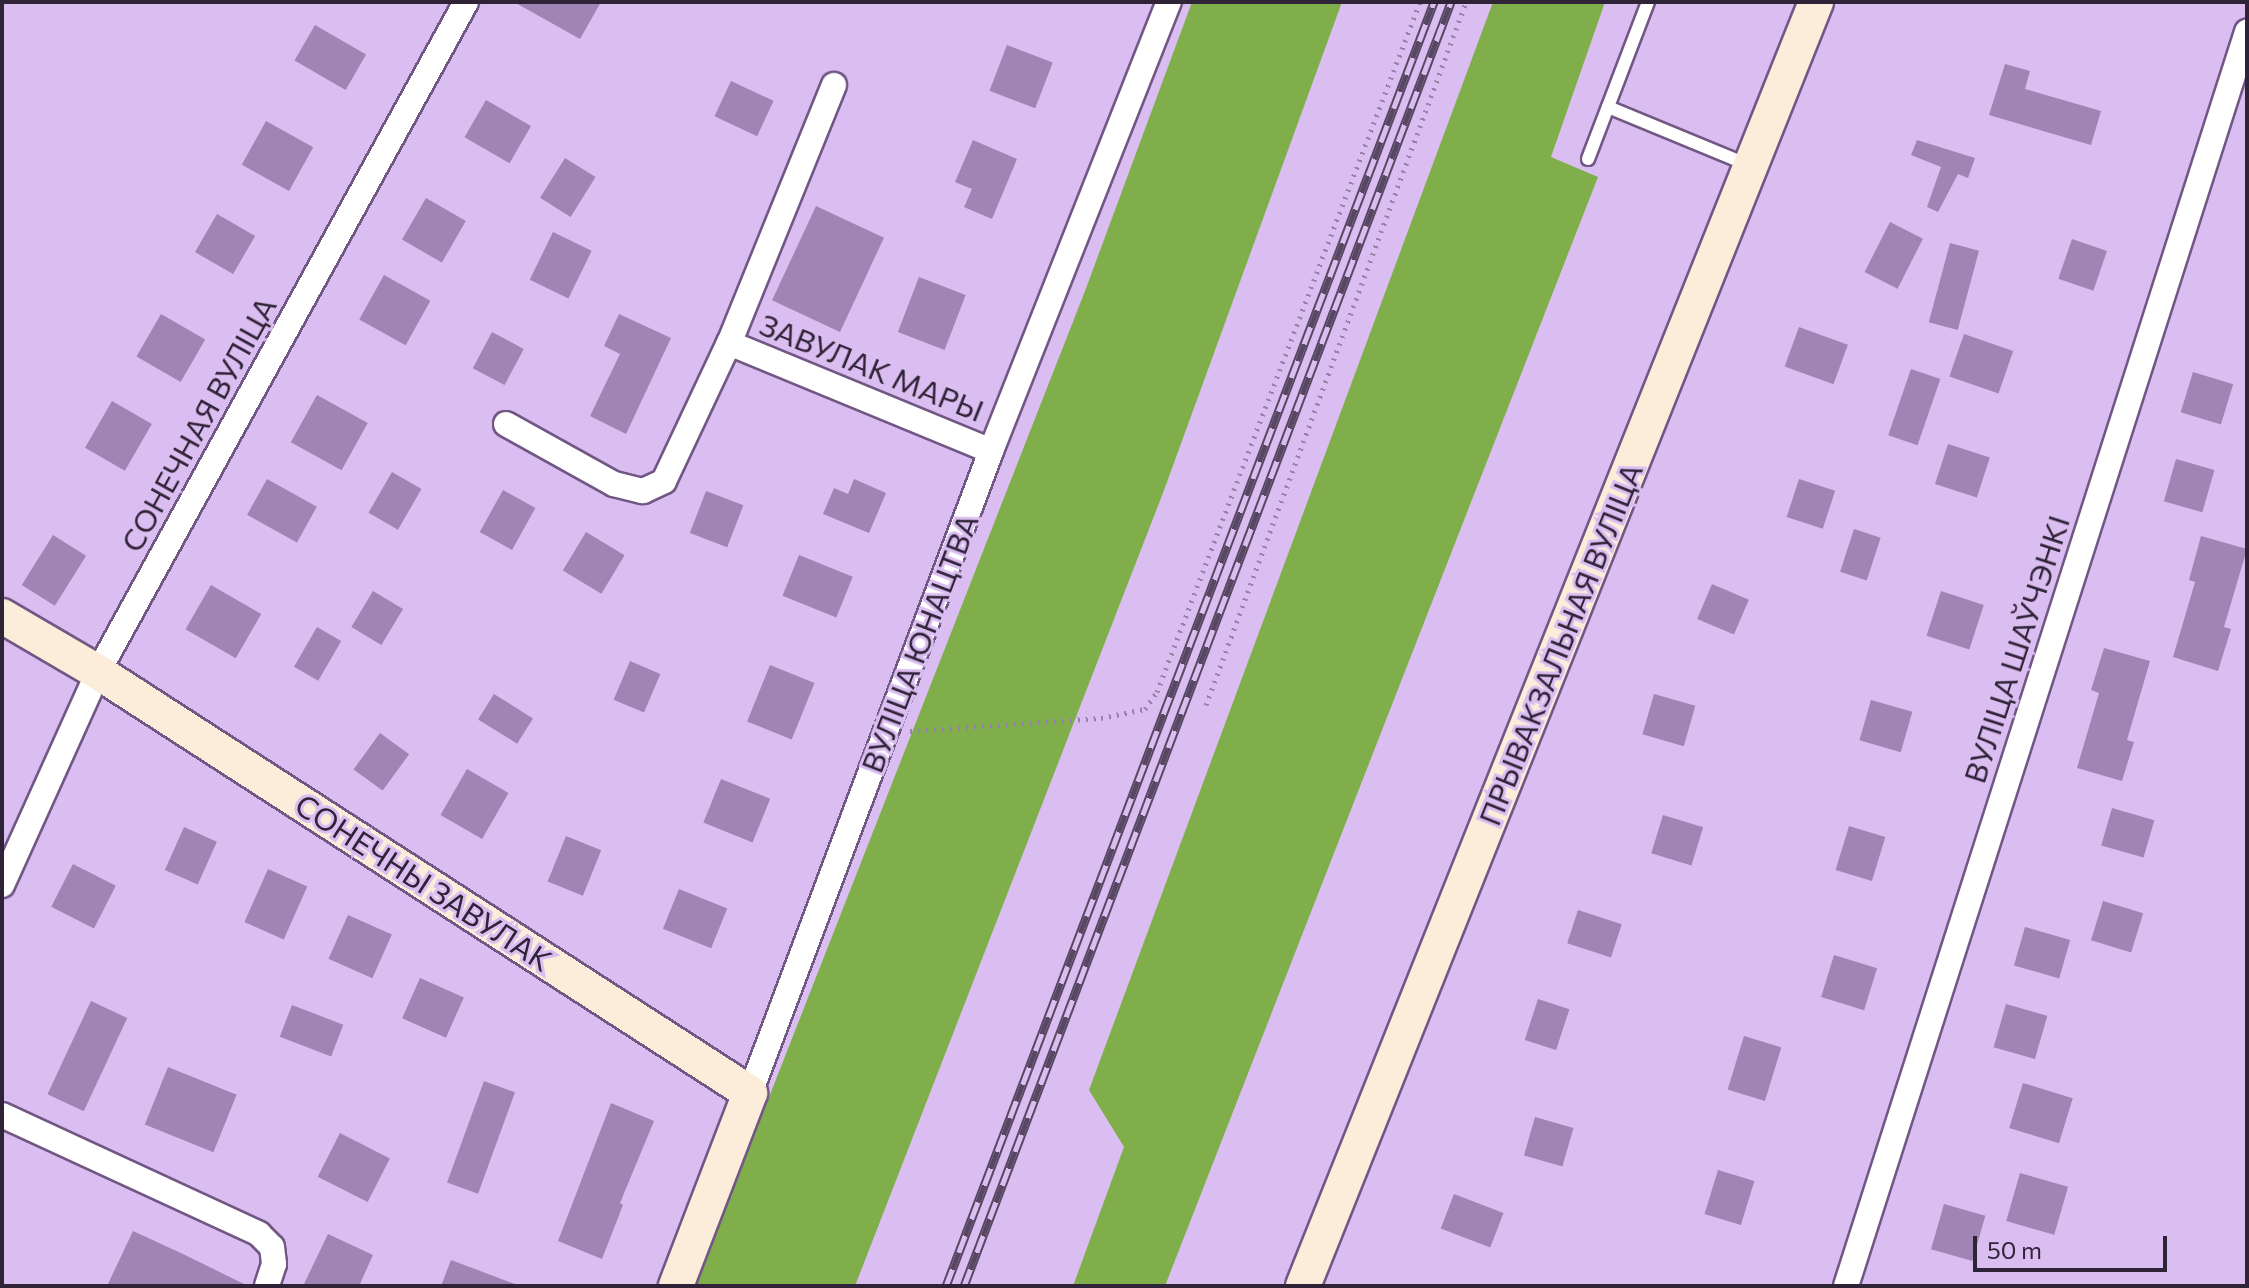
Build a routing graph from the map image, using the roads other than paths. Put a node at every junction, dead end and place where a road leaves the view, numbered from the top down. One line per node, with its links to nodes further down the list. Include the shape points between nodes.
1 (466, 2): 14 (street, СОНЕЧНАЯ ВУЛІЦА)
2 (1169, 2): 12 (street, ВУЛІЦА ЮНАЦТВА)
3 (1648, 2): 7 (lane)
4 (1816, 2): 9 (street, ПРЫВАКЗАЛЬНАЯ ВУЛІЦА)
5 (2247, 32): 21 (street, ВУЛІЦА ШАЎЧЭНКІ)
6 (834, 85): 10 (street, ЗАВУЛАК МАРЫ)
7 (1608, 107): 8 (lane); 9 (lane)
8 (1588, 159)
9 (1752, 166): 20 (street, ПРЫВАКЗАЛЬНАЯ ВУЛІЦА)
10 (729, 343): 11 (street, ЗАВУЛАК МАРЫ, via 664,481 643,491 614,484); 12 (street, ЗАВУЛАК МАРЫ)
11 (506, 424)
12 (991, 451): 16 (street, ВУЛІЦА ЮНАЦТВА)
13 (2, 616): 14 (street, СОНЕЧНЫ ЗАВУЛАК)
14 (98, 672): 15 (street, СОНЕЧНАЯ ВУЛІЦА); 16 (street, СОНЕЧНЫ ЗАВУЛАК)
15 (2, 885)
16 (750, 1093): 19 (street, ВУЛІЦА ЮНАЦТВА)
17 (2, 1115): 18 (street, via 259,1234 272,1247 274,1264)
18 (267, 1286)
19 (676, 1286)
20 (1303, 1286)
21 (1846, 1286)

